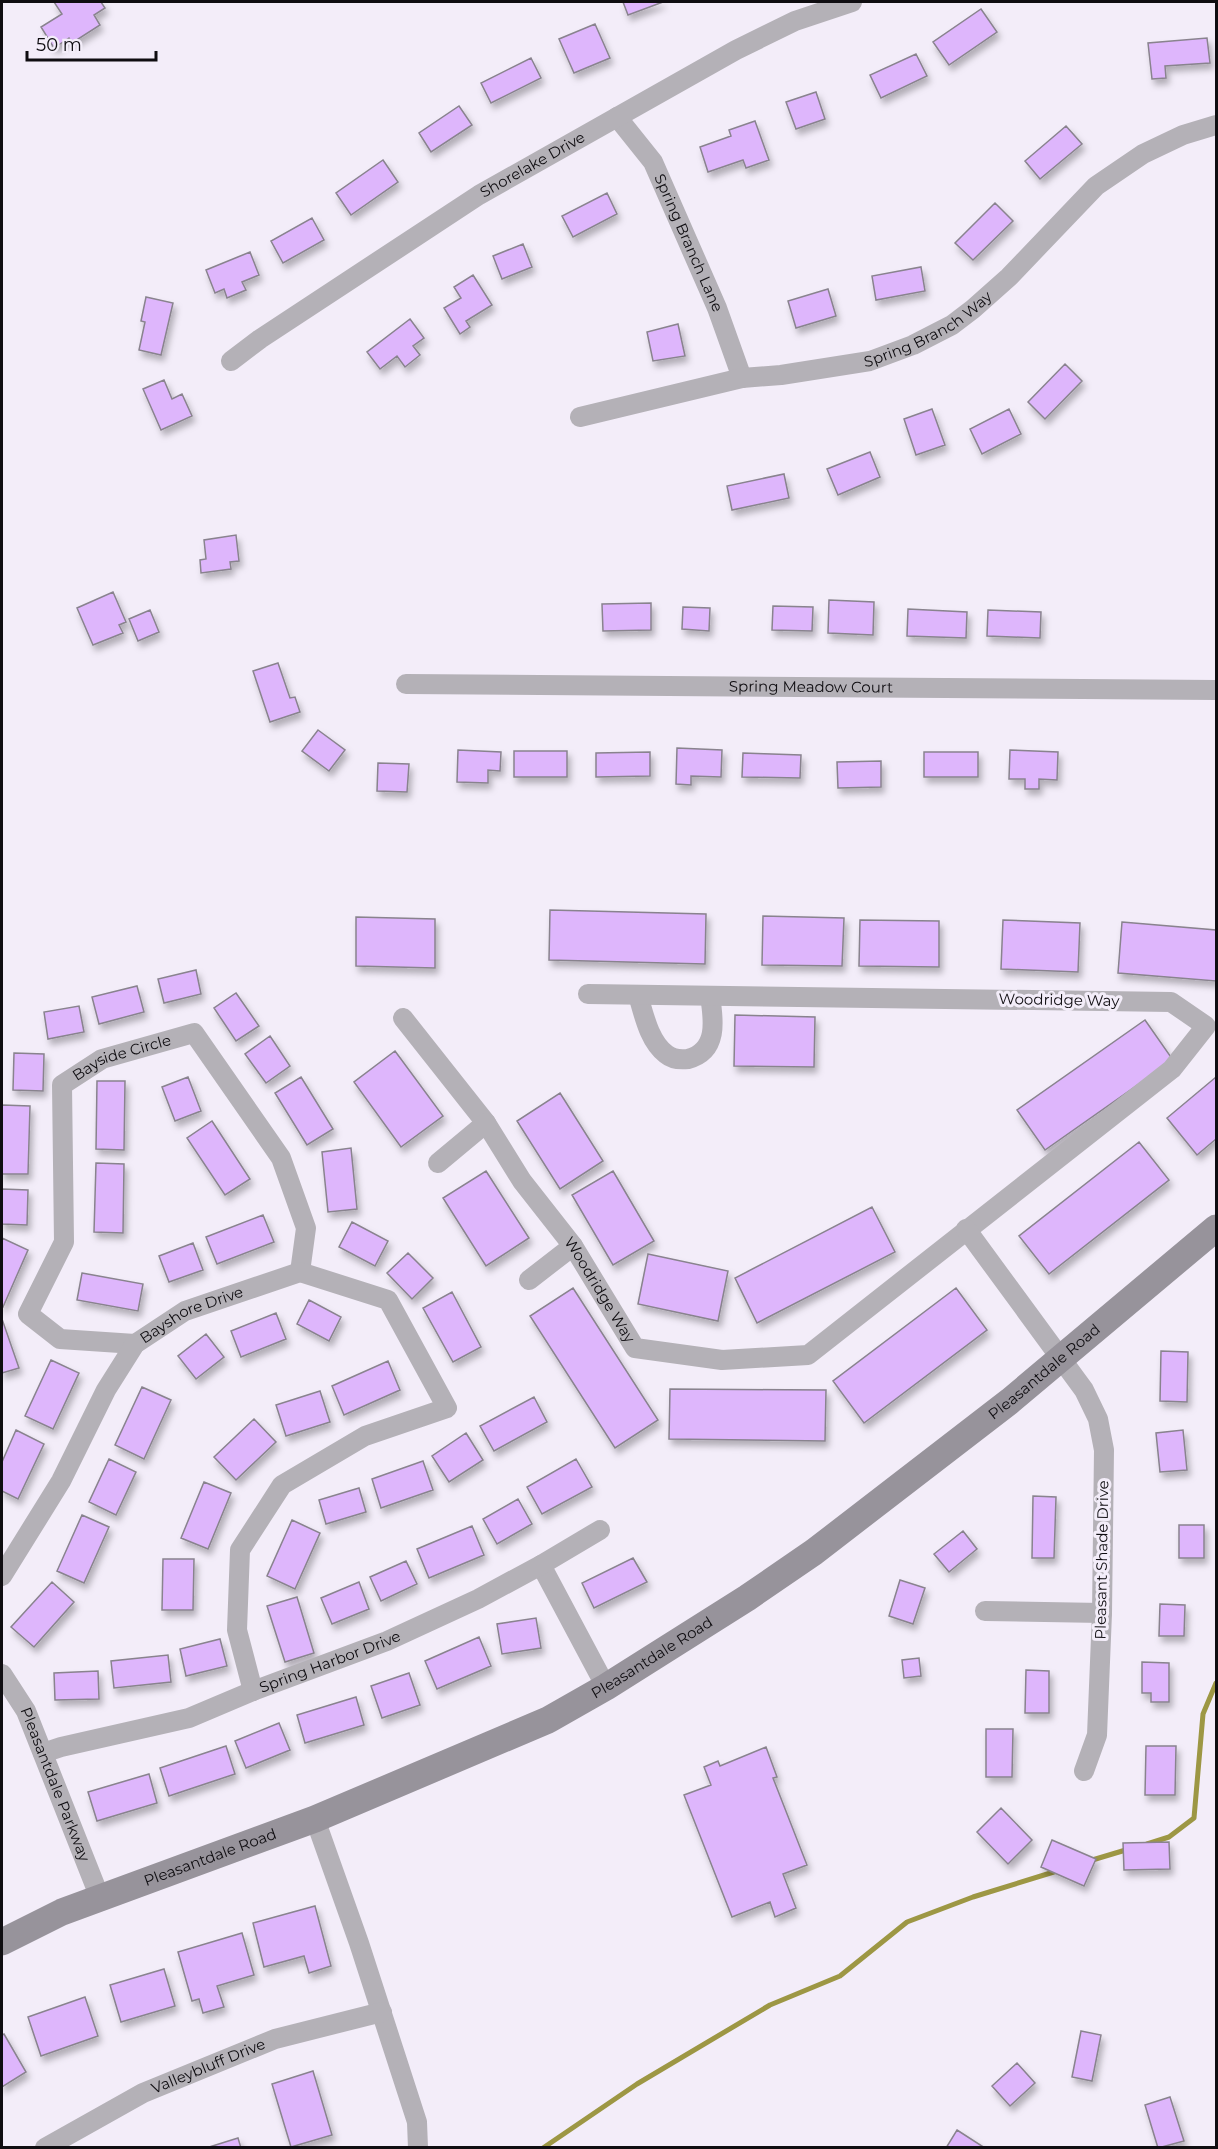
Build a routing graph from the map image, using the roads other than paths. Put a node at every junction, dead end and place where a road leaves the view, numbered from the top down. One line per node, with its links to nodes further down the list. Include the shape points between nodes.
1 (852, 2): 2 (street, Shorelake Drive, via 795,21)
2 (616, 117): 4 (street, Shorelake Drive, via 479,195); 5 (street, Spring Branch Lane, via 653,162 717,308)
3 (1216, 125): 5 (street, Spring Branch Way, via 1143,154 1096,186 1009,277 952,325 870,361)
4 (231, 361)
5 (742, 378): 6 (street, Spring Branch Way)
6 (580, 417)
7 (406, 684): 8 (street, Spring Meadow Court)
8 (1216, 690)
9 (588, 994): 10 (street, Woodridge Way)
10 (638, 995): 11 (street, Woodridge Way); 11 (street, via 657,1046 676,1060 699,1054 712,1039)
11 (710, 996): 16 (street, Woodridge Way, via 1171,1002 1206,1026 1172,1069)
12 (403, 1018): 13 (street, Woodridge Way)
13 (486, 1123): 14 (street); 17 (street, Woodridge Way, via 522,1181)
14 (438, 1163)
15 (1216, 1228): 21 (main road, Pleasantdale Road)
16 (966, 1229): 17 (street, Woodridge Way, via 808,1355 722,1360 634,1348); 21 (street)
17 (573, 1246): 19 (street)
18 (300, 1272): 20 (street, Bayshore Drive, via 185,1311); 20 (street, Bayside Circle, via 306,1228 281,1158 194,1033 102,1059 62,1085 64,1242 28,1314 60,1339); 29 (street, via 388,1300 447,1408 365,1436 282,1485 240,1550 237,1630)
19 (529, 1280)
20 (135, 1344): 24 (street, Bayshore Drive, via 106,1390 61,1481)
21 (1060, 1359): 26 (street, Pleasant Shade Drive, via 1084,1390 1098,1419 1104,1450); 28 (main road, Pleasantdale Road, via 814,1552)
22 (600, 1530): 23 (street, Spring Harbor Drive)
23 (541, 1565): 28 (street); 29 (street, Spring Harbor Drive, via 387,1641)
24 (2, 1576)
25 (985, 1611): 26 (street)
26 (1102, 1613): 31 (street, Pleasant Shade Drive, via 1097,1735)
27 (2, 1674): 30 (street, Pleasantdale Parkway, via 26,1711)
28 (606, 1687): 32 (main road, Pleasantdale Road, via 548,1720)
29 (253, 1691): 30 (street, Spring Harbor Drive, via 189,1718)
30 (43, 1753): 33 (street, Pleasantdale Parkway)
31 (1084, 1771)
32 (315, 1819): 33 (main road, Pleasantdale Road); 35 (street)
33 (100, 1898): 34 (main road, Pleasantdale Road)
34 (2, 1942)
35 (382, 2012): 36 (street, Valleybluff Drive, via 275,2039 143,2093); 37 (street, via 417,2122)
36 (45, 2148)
37 (418, 2148)

